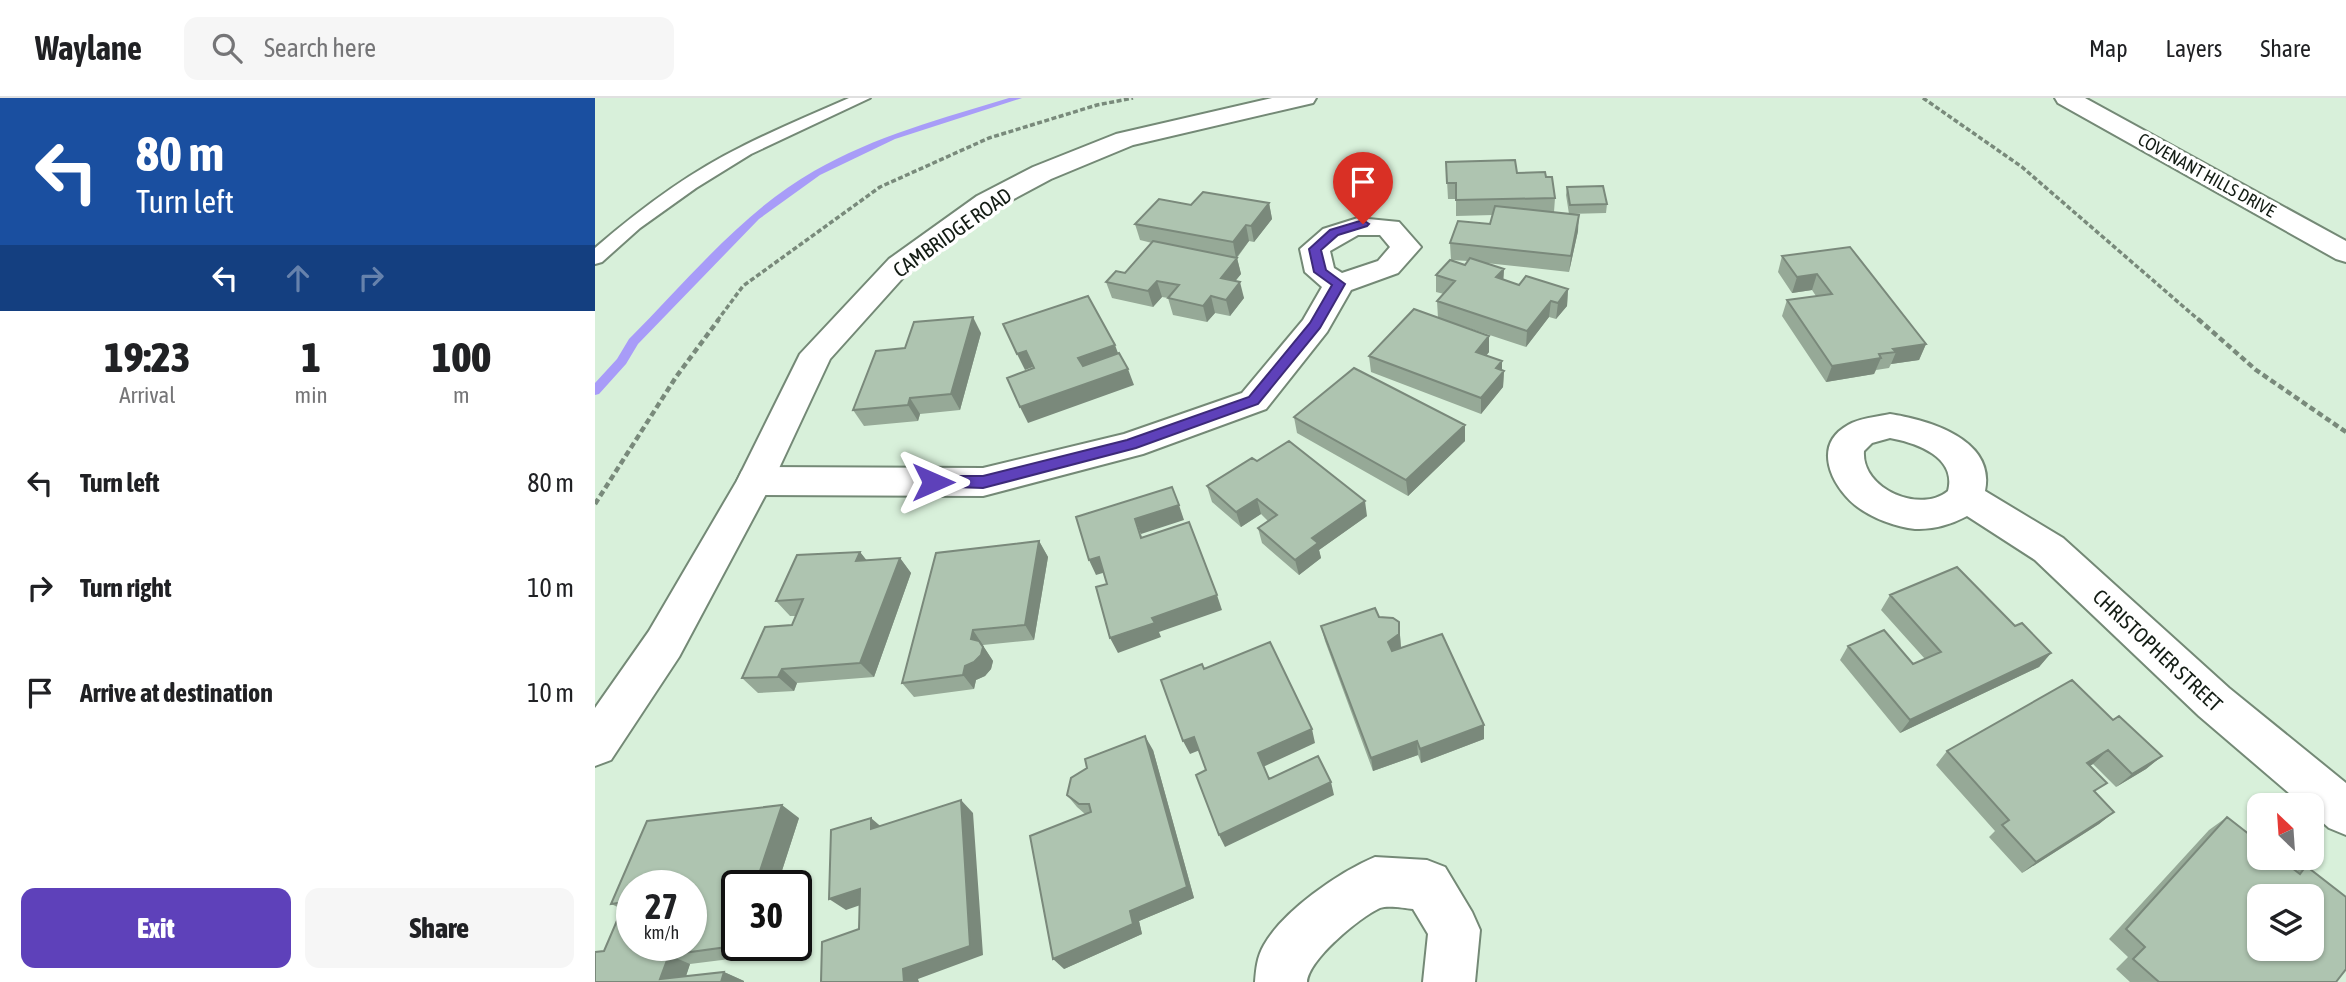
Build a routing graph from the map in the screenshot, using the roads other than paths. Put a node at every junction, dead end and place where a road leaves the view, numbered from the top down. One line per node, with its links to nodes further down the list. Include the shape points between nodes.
1 (862, 98): 5 (lane, via 745,151 689,184)
2 (1304, 98): 7 (street, CAMBRIDGE ROAD, via 1125,139 1042,173 976,210 898,265 816,354)
3 (2067, 98): 4 (street, COVENANT HILLS DRIVE)
4 (2346, 253)
5 (595, 258)
6 (1339, 284): 7 (street, via 1316,325 1254,401 1130,445 983,482)
7 (755, 481): 9 (street, CAMBRIDGE ROAD, via 664,645)
8 (1965, 496): 10 (street, CHRISTOPHER STREET, via 2049,549 2214,702)
9 (595, 745)
10 (2346, 812)
11 (1281, 982): 12 (street, via 1283,962 1320,920 1375,882 1427,886 1454,930)
12 (1449, 982)

